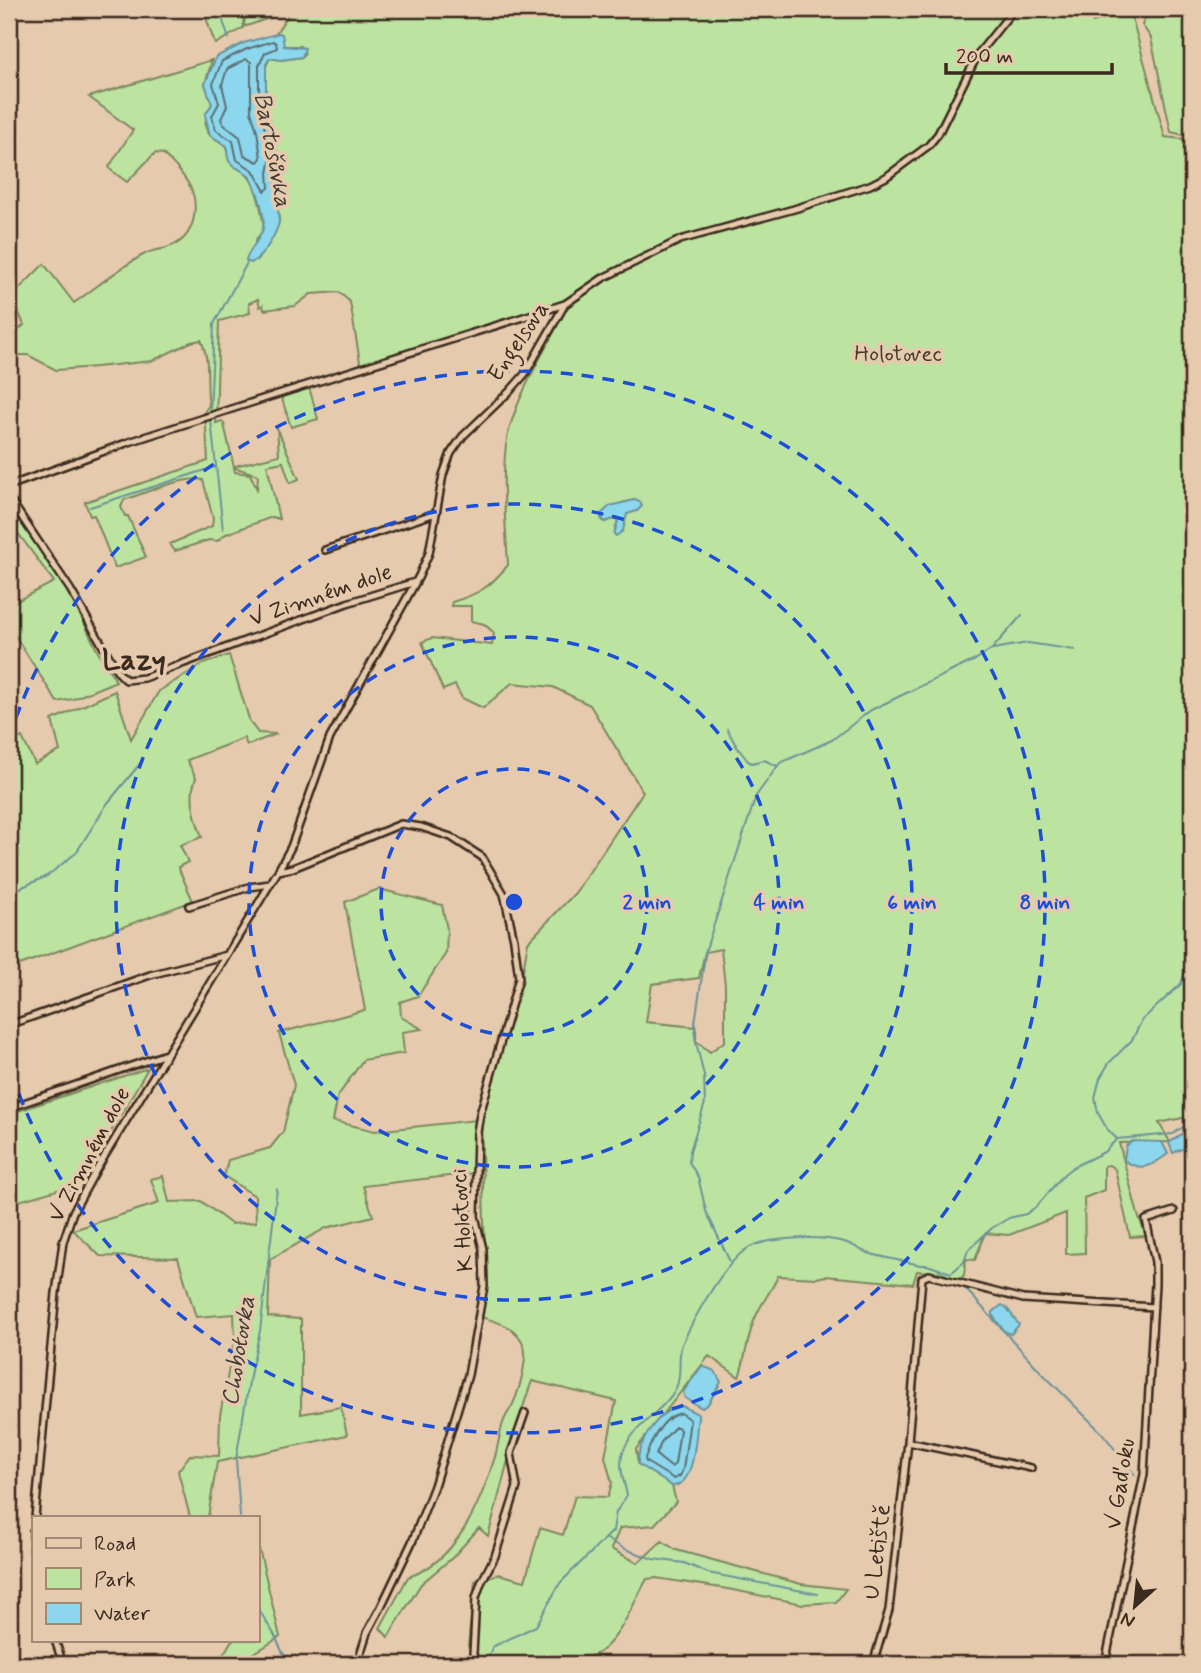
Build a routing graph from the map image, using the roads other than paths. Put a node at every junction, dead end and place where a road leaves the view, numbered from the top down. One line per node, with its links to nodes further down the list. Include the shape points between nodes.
1 (1014, 9): 2 (street, Engelsova, via 978,54 938,135 886,177 794,209 680,240 603,278)
2 (565, 304): 3 (street, via 129,442); 5 (street, Engelsova, via 525,374 451,453)
3 (9, 486)
4 (9, 498): 7 (street, V Zimném dole, via 126,680 144,678)
5 (436, 513): 6 (street, V Zimném dole); 7 (street, Engelsova, via 429,553)
6 (325, 550)
7 (415, 582): 8 (street, V Zimném dole, via 330,738)
8 (278, 871): 9 (street, V Zimném dole); 23 (street, K Holotovci, via 401,824 451,838 482,858 504,894 519,978 477,1132 475,1216 483,1249 484,1286 468,1376 435,1486)
9 (270, 884): 10 (street); 11 (street, V Zimném dole)
10 (189, 906)
11 (227, 955): 12 (street, via 150,975); 13 (street, V Zimném dole)
12 (9, 1025)
13 (166, 1054): 14 (street); 20 (street, V Zimném dole, via 90,1180 63,1242)
14 (9, 1108)
15 (1174, 1211): 16 (street, V Gaďoku, via 1146,1220 1155,1262)
16 (1154, 1307): 18 (street, U Letiště, via 1023,1299 929,1275 922,1279); 26 (street, V Gaďoku, via 1144,1474)
17 (525, 1413): 24 (street, via 511,1452 517,1487 476,1598 473,1654)
18 (908, 1442): 19 (street); 25 (street, U Letiště, via 889,1610)
19 (1031, 1468)
20 (35, 1516)
21 (56, 1642): 22 (street)
22 (63, 1664)
23 (357, 1664)
24 (477, 1664)
25 (873, 1664)
26 (1104, 1664)

